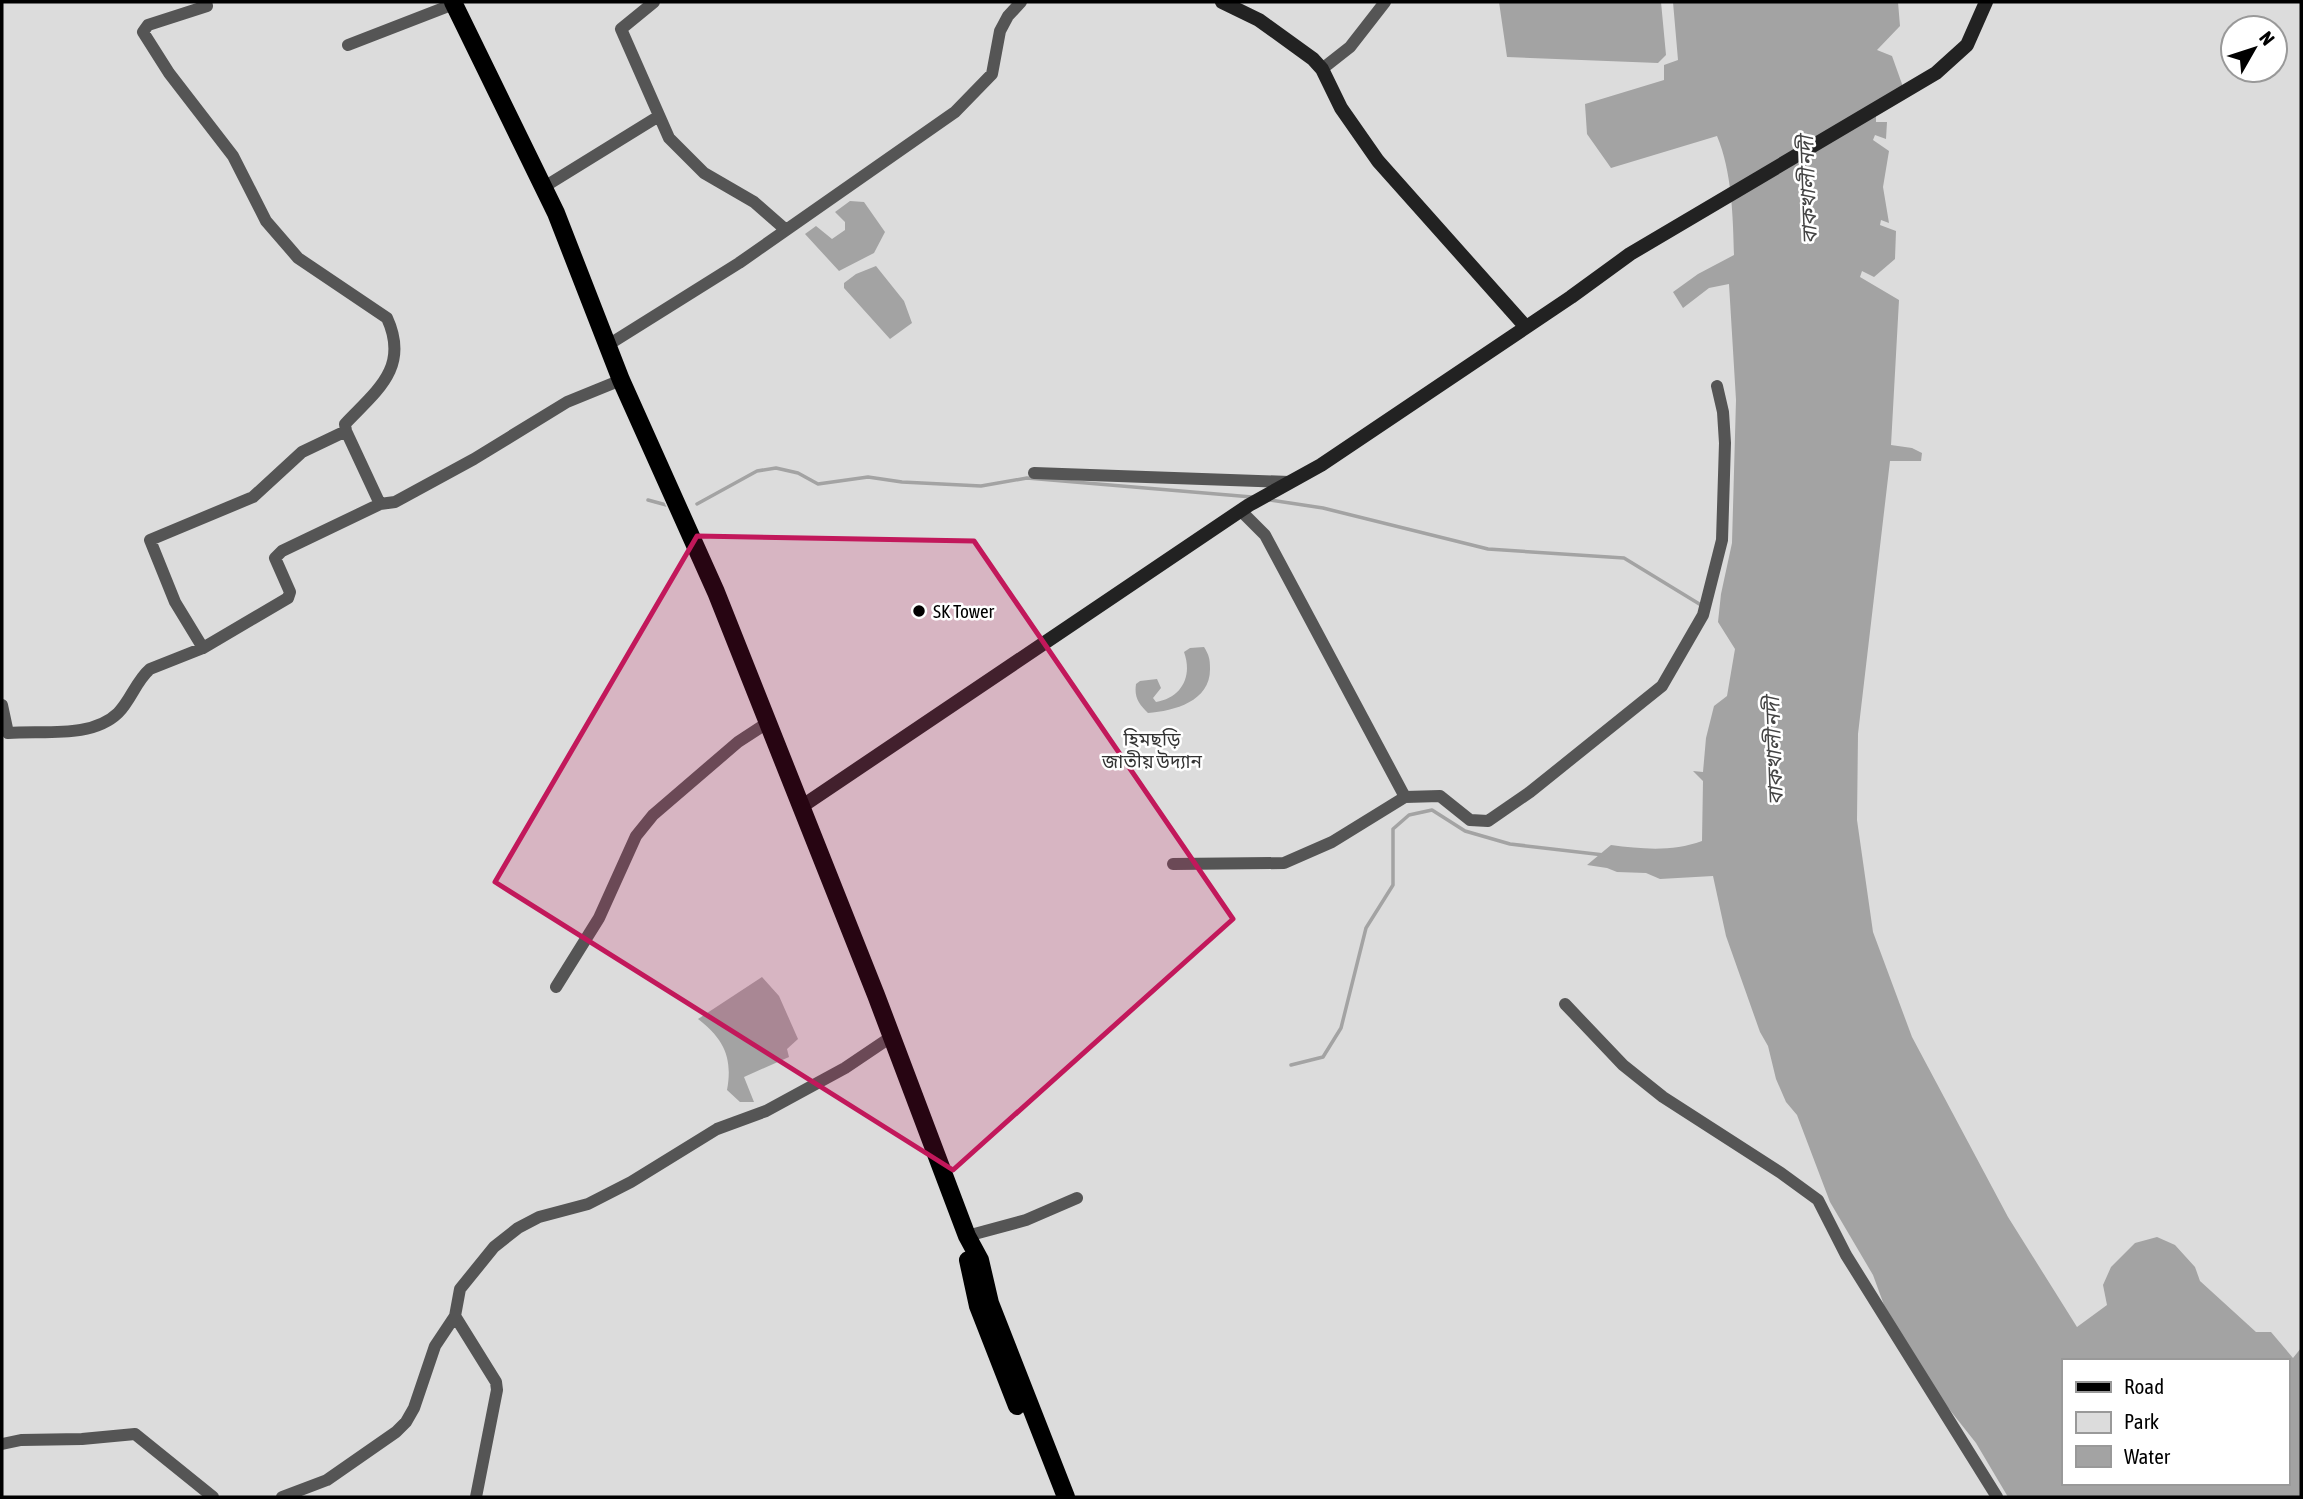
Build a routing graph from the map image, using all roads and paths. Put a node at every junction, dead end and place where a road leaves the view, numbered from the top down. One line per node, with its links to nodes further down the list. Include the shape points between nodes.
1 (654, 2): 10 (street, via 621,29)
2 (1021, 2): 12 (street, via 1000,31 992,74 981,87 927,134)
3 (1222, 2): 9 (main road, via 1259,20)
4 (1385, 2): 9 (street, via 1350,47)
5 (1986, 2): 13 (main road, via 1967,45 1936,73 1630,254)
6 (210, 3): 17 (street, via 148,24 143,32 233,156 266,221 298,258 387,318 394,334 387,381 345,424)
7 (454, 3): 8 (street); 11 (main road)
8 (348, 45)
9 (1322, 69): 13 (main road, via 1341,108 1378,161)
10 (659, 116): 11 (street); 12 (street, via 669,138 704,173 754,202)
11 (544, 187): 14 (main road)
12 (786, 230): 14 (street)
13 (1525, 326): 19 (main road)
14 (608, 345): 15 (main road)
15 (621, 380): 20 (street, via 567,402 474,459 395,502); 24 (main road, via 716,592)
16 (1717, 386): 25 (street, via 1725,443 1722,540 1703,615 1662,686 1488,821 1470,820 1440,796)
17 (346, 431): 20 (street); 22 (street, via 302,452 254,497 150,540 175,602)
18 (1034, 473): 19 (street)
19 (1289, 482): 21 (main road)
20 (380, 505): 22 (street, via 282,551 275,558 290,592 288,598)
21 (1245, 508): 25 (street, via 1265,535); 26 (main road)
22 (203, 648): 23 (street, via 150,669 115,716 84,730 8,733)
23 (2, 705)
24 (767, 723): 26 (main road); 28 (street, via 653,815 636,836 599,918)
25 (1405, 797): 27 (street, via 1332,842 1284,863)
26 (801, 807): 30 (main road)
27 (1173, 864)
28 (556, 987)
29 (1565, 1004): 40 (street, via 1623,1065 1663,1097 1818,1200 1846,1255)
30 (891, 1037): 32 (main road); 33 (street, via 845,1068 766,1111 717,1129 631,1182 588,1204 539,1217 518,1228 470,1275 460,1289)
31 (1077, 1198): 32 (street, via 1026,1220)
32 (967, 1236): 38 (main road, via 978,1306); 39 (main road, via 980,1260 990,1303)
33 (455, 1316): 36 (street, via 435,1346 407,1422 327,1480); 37 (street, via 497,1390)
34 (2, 1444): 35 (street, via 135,1434)
35 (213, 1497)
36 (282, 1497)
37 (476, 1497)
38 (1054, 1497)
39 (1066, 1497)
40 (1997, 1497)

